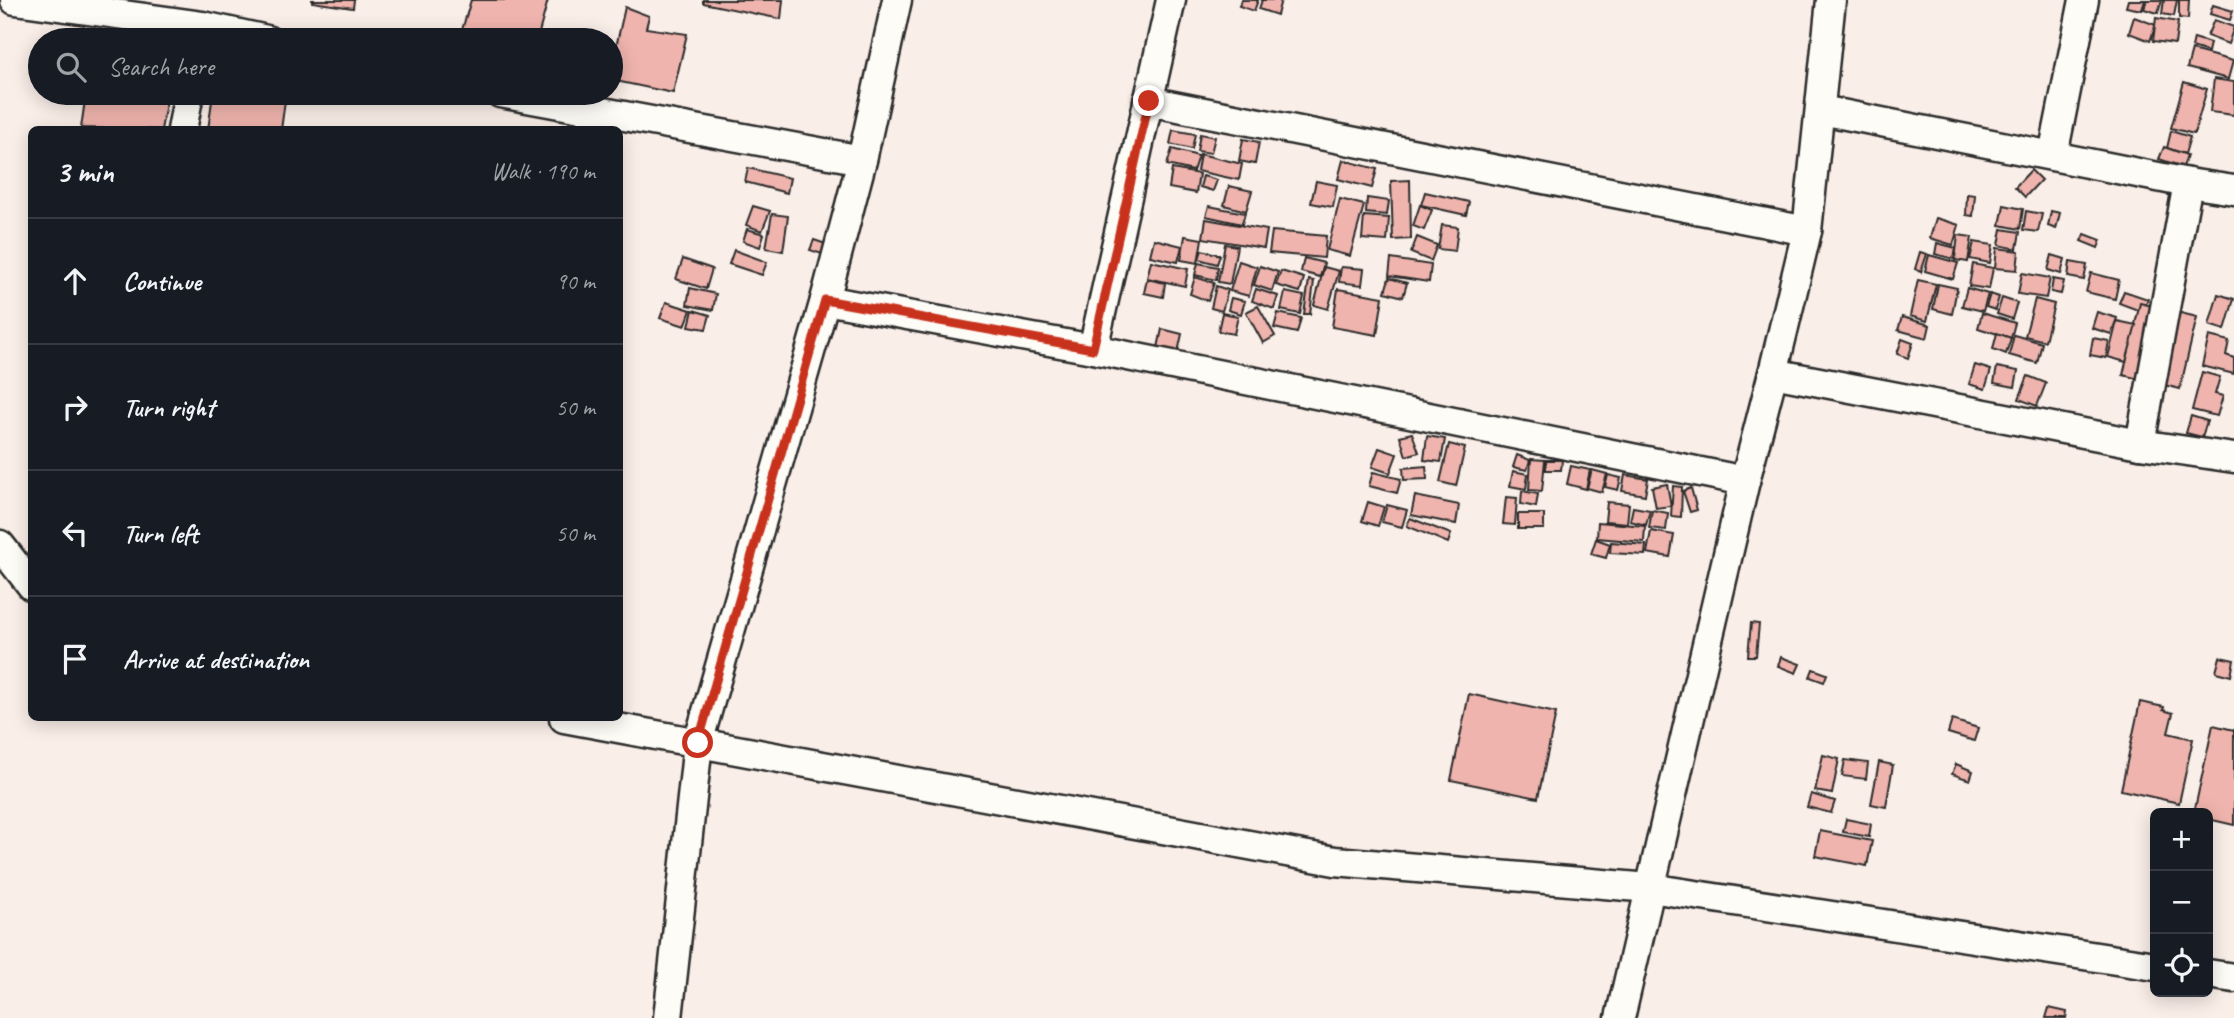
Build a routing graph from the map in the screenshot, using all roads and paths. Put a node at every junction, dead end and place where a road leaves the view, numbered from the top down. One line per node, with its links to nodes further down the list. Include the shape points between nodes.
1 (15, 0): 6 (street)
2 (897, 0): 14 (street)
3 (1171, 0): 8 (street)
4 (1831, 0): 11 (street)
5 (2084, 0): 13 (street)
6 (203, 22): 7 (street)
7 (224, 28)
8 (1149, 101): 17 (street); 19 (street)
9 (186, 105): 12 (street)
10 (565, 105): 14 (street)
11 (1821, 110): 13 (street); 17 (street)
12 (182, 126)
13 (2053, 155): 15 (street)
14 (862, 160): 18 (street)
15 (2188, 183): 16 (street); 21 (street)
16 (2234, 190)
17 (1807, 231): 20 (street)
18 (825, 300): 19 (street); 27 (street)
19 (1093, 349): 23 (street)
20 (1773, 373): 21 (street); 23 (street)
21 (2140, 444): 22 (street)
22 (2234, 458)
23 (1745, 481): 28 (street)
24 (0, 545): 25 (street)
25 (28, 581)
26 (580, 721): 27 (street)
27 (698, 743): 28 (street, via 1335,861); 32 (street)
28 (1650, 888): 29 (street); 33 (street)
29 (2150, 965)
30 (2213, 975): 31 (street)
31 (2234, 978)
32 (668, 1018)
33 (1620, 1018)

